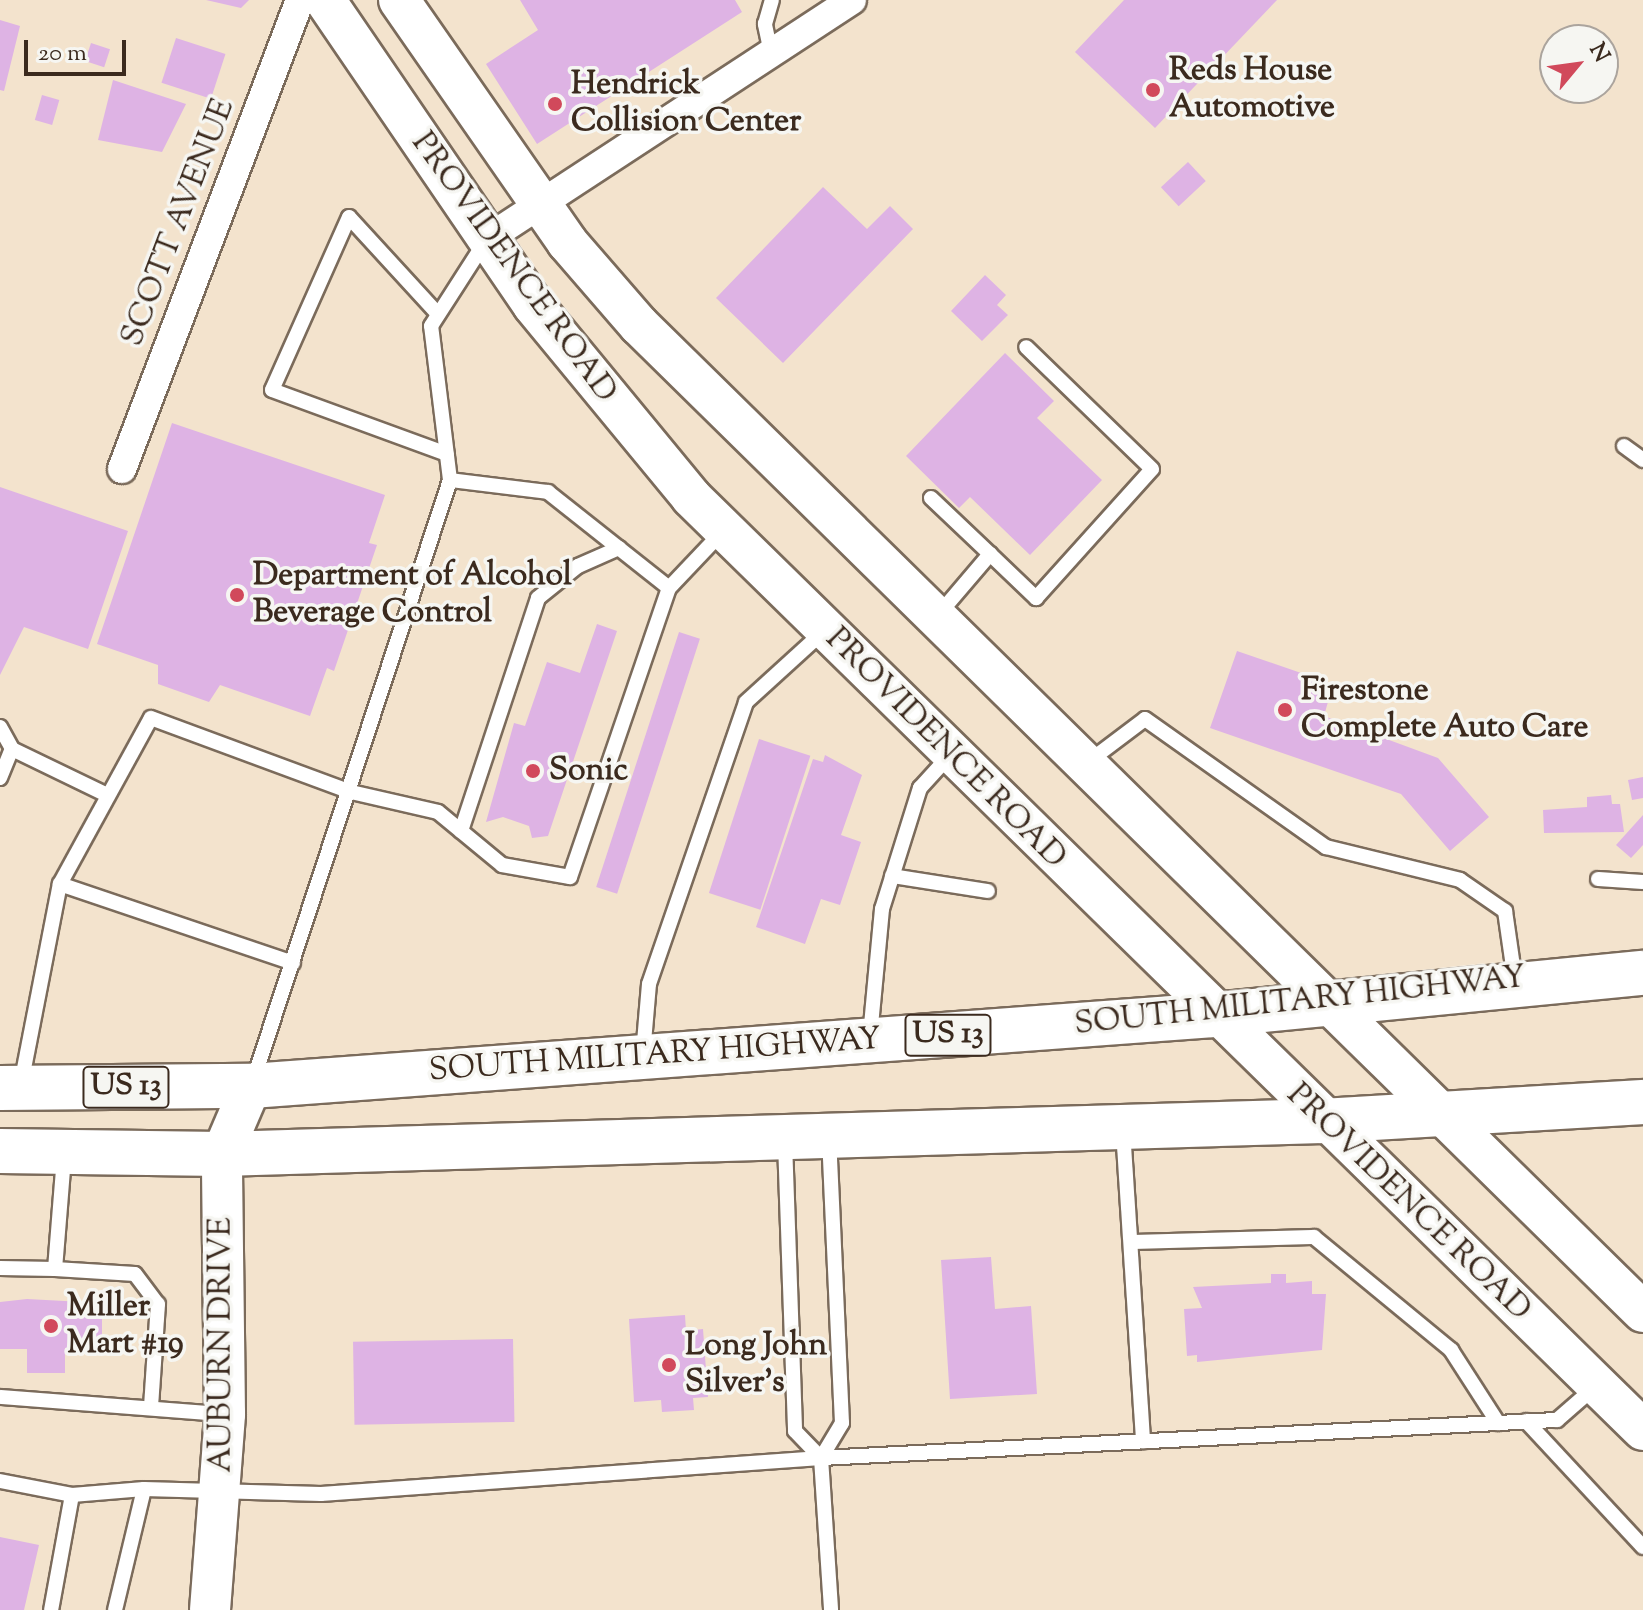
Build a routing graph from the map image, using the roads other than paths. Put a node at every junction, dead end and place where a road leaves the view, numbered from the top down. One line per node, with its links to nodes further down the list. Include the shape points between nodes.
1 (300, 0): 14 (street, SCOTT AVENUE)
2 (325, 0): 8 (main road, PROVIDENCE ROAD)
3 (772, 0): 6 (lane, via 765,24)
4 (852, 0): 6 (street)
5 (409, 7): 7 (main road, PROVIDENCE ROAD)
6 (771, 53): 7 (street)
7 (540, 204): 8 (street); 21 (main road, PROVIDENCE ROAD, via 639,325)
8 (487, 239): 9 (lane); 17 (main road, PROVIDENCE ROAD, via 609,403)
9 (437, 313): 12 (lane, via 431,326); 12 (lane, via 349,217 272,390)
10 (1026, 347): 19 (lane, via 1152,469 1036,598)
11 (1624, 446): 13 (lane)
12 (447, 454): 15 (lane)
13 (1643, 460)
14 (122, 469)
15 (450, 480): 18 (lane, via 548,492); 28 (lane)
16 (931, 498): 19 (lane)
17 (724, 530): 20 (lane); 22 (main road, PROVIDENCE ROAD)
18 (619, 548): 20 (lane); 30 (lane, via 578,566 538,598)
19 (990, 554): 21 (lane)
20 (669, 588): 30 (lane, via 570,877 502,865)
21 (936, 617): 26 (main road, PROVIDENCE ROAD)
22 (825, 630): 25 (main road, PROVIDENCE ROAD); 42 (lane, via 746,702 649,984)
23 (0, 727): 24 (lane)
24 (12, 749): 27 (lane); 29 (lane)
25 (951, 753): 31 (lane, via 920,788); 40 (main road, PROVIDENCE ROAD)
26 (1083, 766): 38 (lane, via 1145,719 1326,847 1460,880 1505,911); 39 (main road, PROVIDENCE ROAD)
27 (0, 778)
28 (351, 792): 29 (lane, via 151,718); 30 (lane, via 438,812); 36 (lane)
29 (107, 795): 34 (lane)
30 (461, 831)
31 (892, 876): 35 (lane); 41 (lane, via 882,909)
32 (1598, 879): 33 (lane)
33 (1643, 882)
34 (60, 884): 36 (lane); 44 (lane)
35 (988, 891)
36 (293, 963): 43 (lane)
37 (1643, 973): 38 (main road, SOUTH MILITARY HIGHWAY / US 13)
38 (1515, 980): 39 (main road, SOUTH MILITARY HIGHWAY / US 13)
39 (1332, 1001): 40 (main road, SOUTH MILITARY HIGHWAY / US 13); 46 (main road, PROVIDENCE ROAD)
40 (1213, 1015): 41 (main road, SOUTH MILITARY HIGHWAY / US 13); 47 (main road, PROVIDENCE ROAD)
41 (870, 1040): 42 (main road, SOUTH MILITARY HIGHWAY / US 13)
42 (643, 1057): 43 (main road, SOUTH MILITARY HIGHWAY / US 13)
43 (251, 1086): 44 (main road, SOUTH MILITARY HIGHWAY / US 13); 53 (main road, AUBURN DRIVE)
44 (10, 1088)
45 (1643, 1102): 46 (main road, US 13)
46 (1443, 1113): 47 (main road, US 13); 57 (main road, PROVIDENCE ROAD)
47 (1323, 1121): 48 (main road, US 13); 58 (main road, PROVIDENCE ROAD)
48 (1123, 1125): 49 (main road, US 13); 54 (lane)
49 (829, 1133): 50 (main road, US 13); 66 (lane, via 842,1423)
50 (784, 1134): 53 (main road, US 13); 66 (lane, via 795,1431)
51 (0, 1151): 52 (main road, US 13)
52 (65, 1152): 53 (main road, US 13); 56 (lane)
53 (222, 1154): 61 (main road, AUBURN DRIVE)
54 (1131, 1242): 63 (lane, via 1314,1237 1451,1350); 65 (lane)
55 (0, 1268): 56 (lane)
56 (55, 1269): 60 (lane, via 135,1274 158,1304)
57 (1643, 1312)
58 (1596, 1385): 62 (lane, via 1557,1420); 64 (main road, PROVIDENCE ROAD)
59 (0, 1397): 60 (lane)
60 (151, 1408): 61 (lane)
61 (225, 1414): 69 (main road, AUBURN DRIVE)
62 (1526, 1421): 63 (lane); 71 (lane)
63 (1498, 1423): 65 (lane)
64 (1643, 1430)
65 (1143, 1441): 66 (lane)
66 (821, 1458): 69 (lane); 75 (lane)
67 (0, 1481): 70 (lane)
68 (144, 1489): 69 (lane); 70 (lane); 73 (lane)
69 (221, 1494): 74 (main road, AUBURN DRIVE)
70 (72, 1495): 72 (lane)
71 (1643, 1547)
72 (51, 1610)
73 (115, 1610)
74 (210, 1610)
75 (831, 1610)

